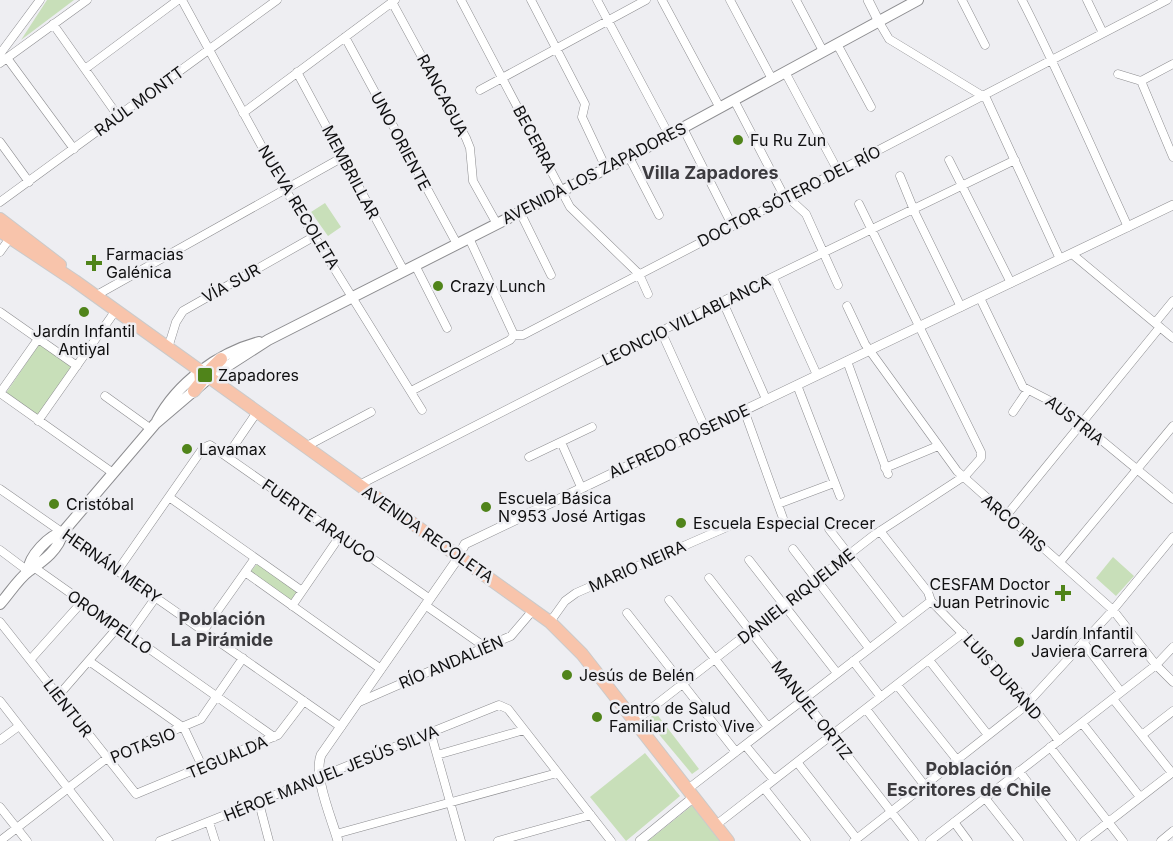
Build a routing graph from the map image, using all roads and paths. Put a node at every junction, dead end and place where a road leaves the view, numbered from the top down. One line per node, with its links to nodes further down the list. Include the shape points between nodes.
1 (40, 0): 29 (street)
2 (87, 0): 21 (street)
3 (180, 0): 27 (street, NUEVA RECOLETA); 33 (street)
4 (277, 0): 27 (street, RAÚL MONTT)
5 (461, 0): 37 (street, BECERRA)
6 (531, 0): 26 (street)
7 (597, 0): 19 (street)
8 (646, 0): 19 (street)
9 (662, 0): 44 (street)
10 (730, 0): 38 (street)
11 (796, 0): 28 (street)
12 (868, 0): 20 (street)
13 (918, 0): 20 (main road, AVENIDA LOS ZAPADORES)
14 (962, 0): 25 (street)
15 (1022, 0): 30 (street)
16 (1087, 0): 22 (street)
17 (1167, 0): 22 (street, DOCTOR SÓTERO DEL RÍO)
18 (394, 1): 23 (street); 71 (street, RANCAGUA, via 466,138 472,176)
19 (608, 21): 26 (street); 48 (street)
20 (879, 22): 24 (main road, AVENIDA LOS ZAPADORES); 41 (street, via 889,39)
21 (53, 24): 29 (street); 33 (street)
22 (1102, 33): 30 (street, DOCTOR SÓTERO DEL RÍO)
23 (345, 37): 34 (street); 78 (street, UNO ORIENTE)
24 (837, 44): 28 (main road, AVENIDA LOS ZAPADORES); 43 (street)
25 (985, 45)
26 (556, 49): 37 (street); 56 (street, via 585,104 582,117)
27 (209, 50): 45 (street, NUEVA RECOLETA); 46 (street, RAÚL MONTT)
28 (823, 51): 35 (main road, AVENIDA LOS ZAPADORES)
29 (4, 56): 31 (street); 50 (street)
30 (1052, 59): 41 (street, DOCTOR SÓTERO DEL RÍO); 73 (street)
31 (0, 63)
32 (1173, 64): 39 (street)
33 (85, 69): 46 (street)
34 (297, 72): 45 (street); 51 (street, MEMBRILLAR)
35 (785, 72): 38 (main road, AVENIDA LOS ZAPADORES); 57 (street)
36 (1118, 74): 39 (street)
37 (503, 78): 40 (street); 62 (street, BECERRA)
38 (772, 79): 42 (main road, AVENIDA LOS ZAPADORES)
39 (1141, 81): 53 (street)
40 (480, 90)
41 (983, 94): 55 (street); 57 (street, DOCTOR SÓTERO DEL RÍO)
42 (734, 100): 44 (main road, AVENIDA LOS ZAPADORES); 63 (street)
43 (871, 106)
44 (720, 108): 47 (main road, AVENIDA LOS ZAPADORES)
45 (243, 112): 61 (street, NUEVA RECOLETA)
46 (118, 116): 50 (street, RAÚL MONTT)
47 (682, 128): 48 (main road, AVENIDA LOS ZAPADORES); 72 (street)
48 (669, 135): 52 (main road, AVENIDA LOS ZAPADORES)
49 (0, 142): 59 (street)
50 (74, 149): 59 (street, RAÚL MONTT)
51 (343, 157): 61 (street); 84 (street, MEMBRILLAR)
52 (629, 157): 56 (main road, AVENIDA LOS ZAPADORES); 69 (street)
53 (1173, 157)
54 (949, 160): 60 (street)
55 (1015, 160): 60 (street, LEONCIO VILLABLANCA); 82 (street)
56 (606, 168): 62 (main road, AVENIDA LOS ZAPADORES)
57 (838, 171): 63 (street, DOCTOR SÓTERO DEL RÍO)
58 (900, 176): 67 (street)
59 (29, 182): 64 (street, RAÚL MONTT)
60 (962, 186): 67 (street, LEONCIO VILLABLANCA); 89 (street)
61 (285, 189): 76 (street, NUEVA RECOLETA); 92 (street)
62 (562, 190): 68 (main road, AVENIDA LOS ZAPADORES); 85 (street, BECERRA, via 575,212)
63 (787, 197): 72 (street, DOCTOR SÓTERO DEL RÍO); 80 (street, via 806,214)
64 (0, 202)
65 (859, 204): 74 (street)
66 (1173, 205): 73 (street, ALFREDO ROSENDE)
67 (914, 209): 74 (street, LEONCIO VILLABLANCA); 98 (street)
68 (519, 212): 71 (main road, AVENIDA LOS ZAPADORES); 86 (street)
69 (659, 215)
70 (0, 219): 88 (main road, AVENIDA RECOLETA, via 46,252)
71 (496, 224): 77 (main road, AVENIDA LOS ZAPADORES)
72 (732, 225): 85 (street, DOCTOR SÓTERO DEL RÍO)
73 (1128, 227): 81 (street, ALFREDO ROSENDE)
74 (872, 230): 80 (street, LEONCIO VILLABLANCA); 102 (street)
75 (5, 235): 79 (street); 88 (main road, AVENIDA RECOLETA)
76 (315, 236): 93 (street, NUEVA RECOLETA); 109 (street, VÍA SUR, via 186,309 176,322)
77 (470, 238): 78 (main road, AVENIDA LOS ZAPADORES); 105 (street)
78 (457, 244): 83 (main road, AVENIDA LOS ZAPADORES)
79 (0, 252)
80 (823, 253): 87 (street, LEONCIO VILLABLANCA); 90 (street)
81 (1072, 254): 82 (street, ALFREDO ROSENDE); 101 (street)
82 (1060, 259): 89 (street, ALFREDO ROSENDE)
83 (415, 265): 84 (main road, AVENIDA LOS ZAPADORES); 103 (street)
84 (404, 271): 93 (main road, AVENIDA LOS ZAPADORES)
85 (639, 274): 91 (street, BECERRA); 105 (street, DOCTOR SÓTERO DEL RÍO, via 523,334)
86 (550, 275)
87 (773, 278): 96 (street, LEONCIO VILLABLANCA); 115 (street)
88 (75, 281): 92 (main road, AVENIDA RECOLETA)
89 (1011, 283): 94 (street, ALFREDO ROSENDE)
90 (838, 285)
91 (648, 294)
92 (95, 296): 99 (main road, AVENIDA RECOLETA)
93 (354, 296): 108 (main road, AVENIDA LOS ZAPADORES); 119 (street, NUEVA RECOLETA)
94 (980, 298): 98 (street, ALFREDO ROSENDE); 117 (street, AUSTRIA, via 1020,382)
95 (1173, 301): 101 (street)
96 (723, 302): 104 (street, LEONCIO VILLABLANCA); 122 (street)
97 (847, 306): 110 (street, ARCO IRIS)
98 (961, 307): 102 (street, ALFREDO ROSENDE)
99 (116, 310): 109 (main road, AVENIDA RECOLETA); 113 (street)
100 (0, 312): 107 (street)
101 (1158, 325): 106 (street); 129 (street)
102 (919, 327): 110 (street, ALFREDO ROSENDE); 141 (street, DANIEL RIQUELME, via 981,454)
103 (447, 328)
104 (661, 331): 133 (street); 143 (street, LEONCIO VILLABLANCA)
105 (514, 335): 119 (street, DOCTOR SÓTERO DEL RÍO)
106 (1173, 338)
107 (38, 339): 113 (street); 120 (street)
108 (268, 340): 111 (main road, AVENIDA LOS ZAPADORES); 114 (main road, AVENIDA LOS ZAPADORES)
109 (168, 348): 114 (main road, AVENIDA RECOLETA)
110 (871, 350): 112 (street, ALFREDO ROSENDE); 135 (street, ARCO IRIS)
111 (221, 359): 114 (main road)
112 (847, 361): 115 (street, ALFREDO ROSENDE); 135 (street, via 887,471)
113 (77, 366): 128 (street)
114 (205, 375): 118 (main road); 125 (main road, AVENIDA RECOLETA); 131 (main road, AVENIDA LOS ZAPADORES, via 167,404)
115 (817, 375): 116 (street, ALFREDO ROSENDE)
116 (797, 385): 122 (street, ALFREDO ROSENDE); 142 (street)
117 (1028, 390): 127 (street); 129 (street, AUSTRIA, via 1052,400)
118 (194, 391): 131 (main road, AVENIDA LOS ZAPADORES)
119 (411, 392): 123 (street, NUEVA RECOLETA)
120 (0, 393): 128 (street)
121 (105, 396): 131 (street)
122 (766, 399): 124 (street, ALFREDO ROSENDE)
123 (422, 410)
124 (744, 410): 133 (street, ALFREDO ROSENDE); 149 (street)
125 (257, 412): 136 (main road, AVENIDA RECOLETA); 137 (street)
126 (370, 412): 136 (street)
127 (1013, 412)
128 (38, 421): 140 (street)
129 (1081, 424): 139 (street, AUSTRIA); 150 (street)
130 (1173, 426): 139 (street)
131 (153, 427): 140 (main road, AVENIDA LOS ZAPADORES)
132 (592, 427): 134 (street)
133 (705, 428): 144 (street, ALFREDO ROSENDE)
134 (561, 442): 138 (street); 144 (street)
135 (938, 446): 141 (street, ARCO IRIS)
136 (305, 447): 143 (main road, AVENIDA RECOLETA)
137 (227, 456): 147 (street, FUERTE ARAUCO, via 208,445 203,448); 156 (street, FUERTE ARAUCO)
138 (529, 457)
139 (1137, 469): 148 (street, AUSTRIA); 164 (street)
140 (113, 473): 155 (main road, AVENIDA LOS ZAPADORES)
141 (962, 477): 150 (street, ARCO IRIS); 154 (street, DANIEL RIQUELME)
142 (834, 483): 146 (street); 149 (street)
143 (359, 485): 161 (main road, AVENIDA RECOLETA)
144 (581, 487): 161 (street, ALFREDO ROSENDE, via 470,540)
145 (0, 489): 155 (street, HERNÁN MERY)
146 (840, 496)
147 (169, 497): 162 (street); 166 (street)
148 (1173, 499)
149 (778, 504): 151 (street)
150 (1006, 516): 164 (street, ARCO IRIS)
151 (784, 521)
152 (734, 524): 183 (street, MARIO NEIRA, via 576,593)
153 (829, 529): 160 (street)
154 (880, 531): 160 (street, DANIEL RIQUELME); 173 (street, LUIS DURAND)
155 (63, 532): 165 (main road, AVENIDA LOS ZAPADORES, via 57,545); 166 (street, HERNÁN MERY)
156 (340, 536): 170 (street); 175 (street, FUERTE ARAUCO)
157 (1173, 537): 180 (street)
158 (793, 549): 169 (street)
159 (0, 550): 165 (street, OROMPELLO)
160 (849, 555): 169 (street, DANIEL RIQUELME); 184 (street)
161 (459, 556): 175 (street, ALFREDO ROSENDE); 179 (main road, AVENIDA RECOLETA)
162 (255, 558): 167 (street); 170 (street)
163 (749, 560): 177 (street)
164 (1060, 562): 180 (street, ARCO IRIS)
165 (32, 570): 174 (street, OROMPELLO); 176 (main road, AVENIDA LOS ZAPADORES)
166 (118, 570): 171 (street, HERNÁN MERY)
167 (245, 572): 178 (street); 186 (street)
168 (709, 578): 187 (street, MANUEL ORTIZ)
169 (816, 580): 177 (street, DANIEL RIQUELME); 193 (street)
170 (302, 591): 178 (street)
171 (156, 597): 186 (street, HERNÁN MERY); 189 (street)
172 (669, 600): 195 (street)
173 (931, 601): 184 (street); 188 (street, LUIS DURAND)
174 (82, 602): 185 (street, OROMPELLO); 196 (street)
175 (428, 602): 191 (street, FUERTE ARAUCO); 201 (street, ALFREDO ROSENDE)
176 (0, 604)
177 (784, 605): 187 (street, DANIEL RIQUELME); 202 (street)
178 (292, 606): 201 (street)
179 (534, 609): 183 (main road, AVENIDA RECOLETA); 191 (street, RÍO ANDALIÉN, via 514,635)
180 (1113, 610): 190 (street); 200 (street, ARCO IRIS)
181 (627, 613): 204 (street)
182 (0, 622): 196 (street, LIENTUR)
183 (550, 622): 218 (main road, AVENIDA RECOLETA, via 582,654)
184 (902, 623): 193 (street)
185 (118, 627): 189 (street, OROMPELLO); 198 (street)
186 (204, 630): 194 (street, HERNÁN MERY)
187 (750, 631): 195 (street, DANIEL RIQUELME); 210 (street, MANUEL ORTIZ)
188 (963, 633): 197 (street); 215 (street, LUIS DURAND)
189 (129, 635): 208 (street, OROMPELLO)
190 (1083, 642): 206 (street); 215 (street)
191 (485, 647): 214 (street, RÍO ANDALIÉN)
192 (1173, 647): 200 (street)
193 (869, 648): 199 (street)
194 (243, 658): 208 (street, POTASIO); 213 (street, HERNÁN MERY)
195 (715, 659): 204 (street, DANIEL RIQUELME); 222 (street)
196 (30, 660): 207 (street, LIENTUR)
197 (929, 660): 205 (street); 227 (street)
198 (89, 661): 207 (street); 223 (street)
199 (852, 661): 202 (street); 209 (street)
200 (1156, 665): 203 (street, ARCO IRIS); 206 (street)
201 (381, 669): 214 (street, ALFREDO ROSENDE)
202 (837, 673): 210 (street)
203 (1173, 682)
204 (682, 684): 218 (street, DANIEL RIQUELME); 234 (street)
205 (897, 685): 209 (street); 237 (street)
206 (1122, 692): 211 (street)
207 (58, 696): 236 (street, LIENTUR)
208 (217, 697): 223 (street, POTASIO, via 201,719); 229 (street, OROMPELLO)
209 (881, 697): 216 (street)
210 (803, 699): 222 (street); 226 (street, MANUEL ORTIZ)
211 (1113, 699): 219 (street); 228 (street)
212 (0, 701): 220 (street)
213 (304, 701): 221 (street, HERNÁN MERY); 229 (street, TEGUALDA, via 284,730)
214 (359, 702): 221 (street, ALFREDO ROSENDE)
215 (1029, 702): 227 (street); 231 (street, LUIS DURAND)
216 (866, 709): 226 (street); 245 (street)
217 (1173, 711): 228 (street)
218 (635, 721): 248 (main road, AVENIDA RECOLETA)
219 (1082, 723): 231 (street); 250 (street)
220 (19, 726): 230 (street); 246 (street)
221 (341, 727): 243 (street, ALFREDO ROSENDE, via 321,755)
222 (768, 727): 232 (street)
223 (184, 728): 236 (street, POTASIO); 239 (street)
224 (524, 730): 225 (street, HÉROE MANUEL JESÚS SILVA, via 502,706); 235 (street); 241 (street)
225 (431, 734): 235 (street); 243 (street, HÉROE MANUEL JESÚS SILVA)
226 (832, 735): 238 (street); 255 (street, MANUEL ORTIZ)
227 (988, 735): 237 (street)
228 (1142, 735): 242 (street)
229 (274, 737): 239 (street, TEGUALDA)
230 (0, 740)
231 (1059, 741): 233 (street)
232 (746, 745): 234 (street); 244 (street)
233 (1050, 747): 240 (street); 259 (street)
234 (736, 752): 248 (street)
235 (437, 754): 252 (street)
236 (107, 758): 246 (street, POTASIO); 249 (street, LIENTUR)
237 (957, 760): 245 (street)
238 (797, 762): 244 (street); 264 (street)
239 (203, 768): 249 (street, TEGUALDA)
240 (1019, 771): 251 (street); 281 (street)
241 (558, 772): 252 (street); 256 (street)
242 (1172, 772): 250 (street)
243 (320, 779): 253 (street, HÉROE MANUEL JESÚS SILVA); 263 (street, ALFREDO ROSENDE)
244 (774, 780): 247 (street)
245 (925, 786): 255 (street)
246 (67, 788): 261 (street, POTASIO); 267 (street)
247 (764, 788): 260 (street); 276 (street)
248 (691, 793): 260 (main road, AVENIDA RECOLETA); 274 (street)
249 (136, 794)
250 (1140, 797): 259 (street)
251 (985, 798): 258 (street); 280 (street)
252 (450, 802): 263 (street); 271 (street)
253 (259, 803): 257 (street, HÉROE MANUEL JESÚS SILVA); 270 (street)
254 (0, 807): 261 (street)
255 (891, 812): 264 (street); 277 (street, MANUEL ORTIZ)
256 (591, 815): 272 (street); 273 (street)
257 (209, 822): 268 (street, HÉROE MANUEL JESÚS SILVA); 269 (street)
258 (954, 822): 278 (street); 279 (street)
259 (1108, 822): 282 (street); 283 (street)
260 (716, 825): 275 (main road, AVENIDA RECOLETA)
261 (16, 828): 265 (street, POTASIO); 266 (street)
262 (1173, 831): 284 (street)
263 (337, 839)
264 (855, 840)
265 (0, 841)
266 (27, 841)
267 (108, 841)
268 (161, 841)
269 (215, 841)
270 (269, 841)
271 (461, 841)
272 (498, 841)
273 (611, 841)
274 (640, 841)
275 (729, 841)
276 (806, 841)
277 (914, 841)
278 (930, 841)
279 (968, 841)
280 (1019, 841)
281 (1072, 841)
282 (1084, 841)
283 (1123, 841)
284 (1161, 841)

